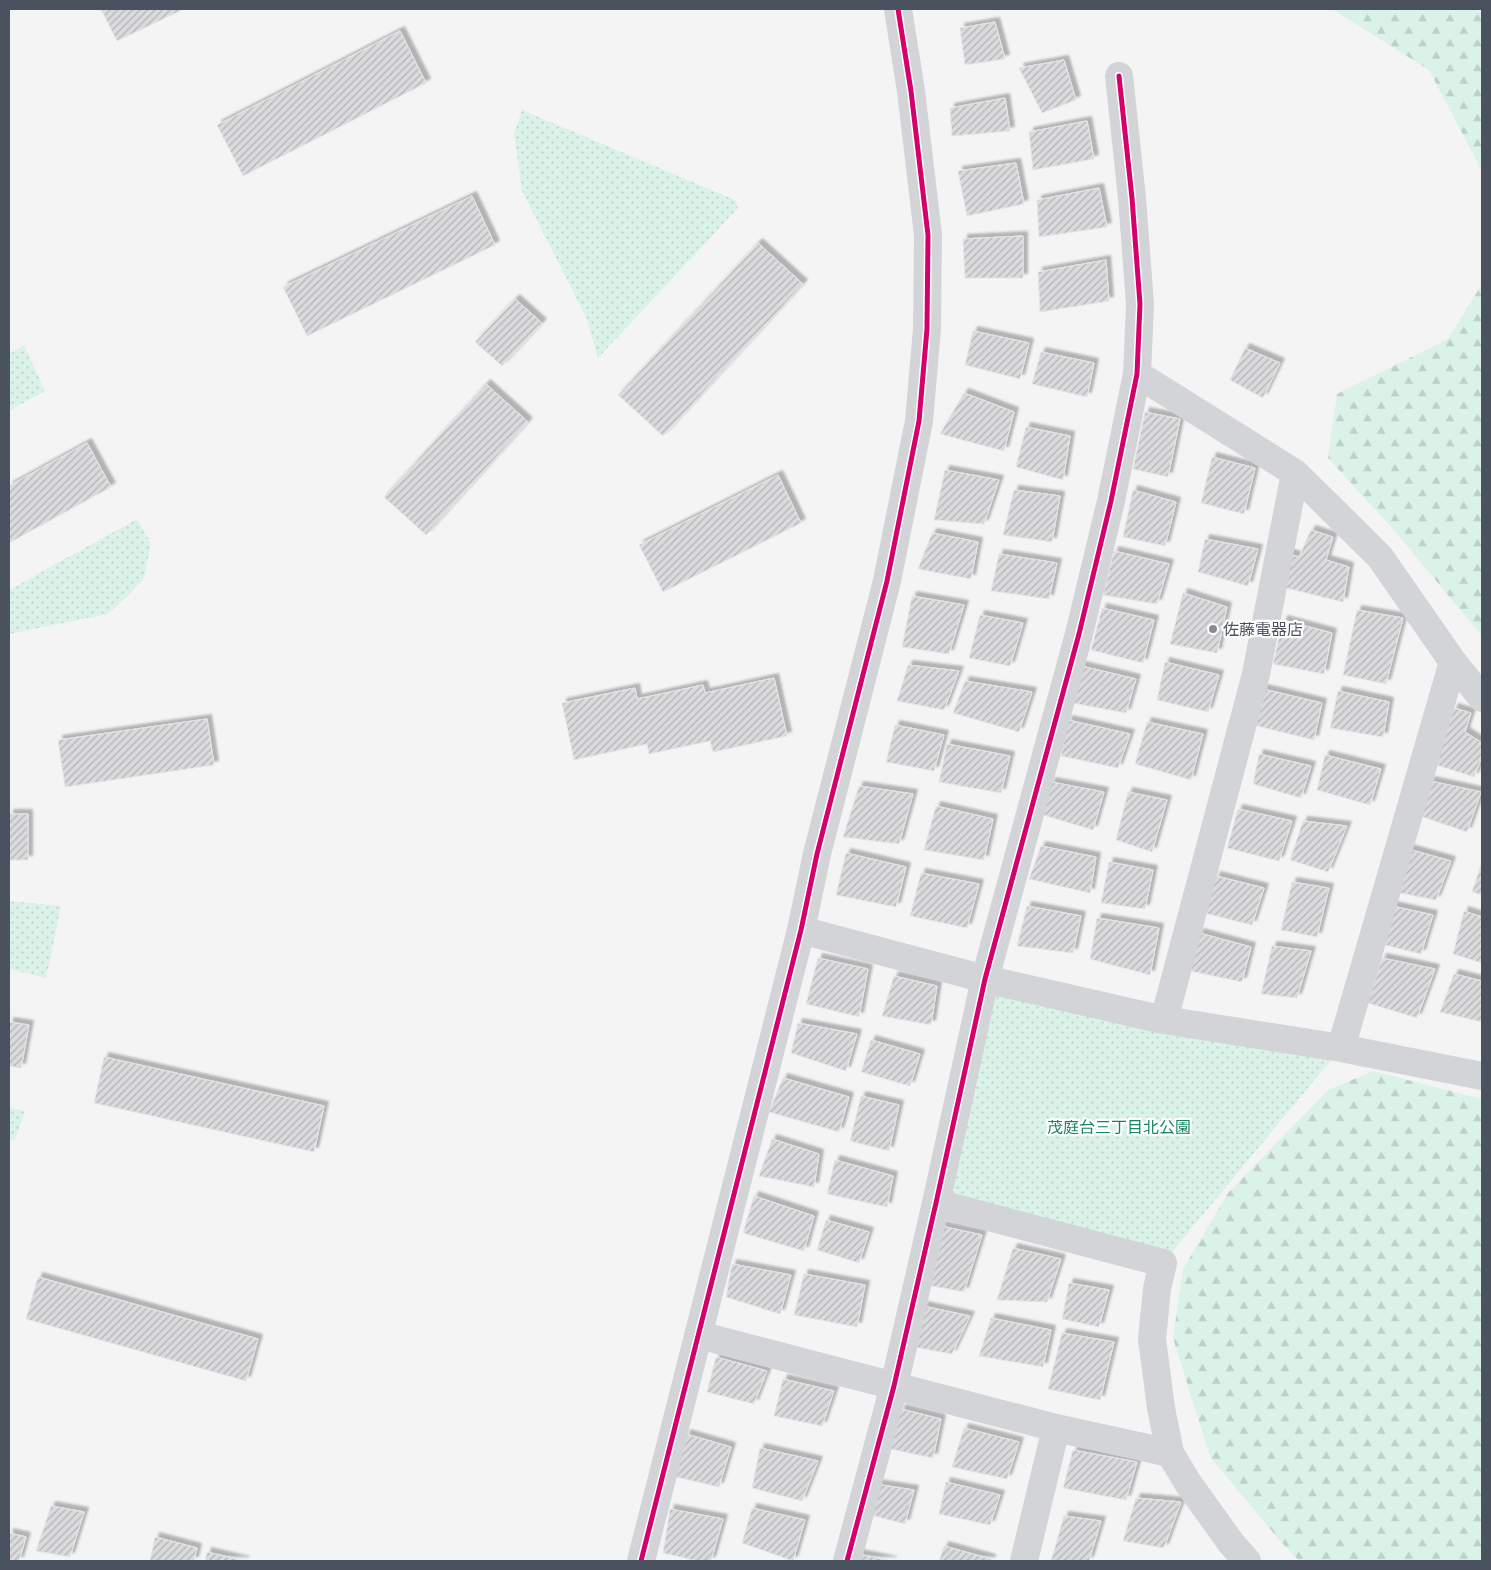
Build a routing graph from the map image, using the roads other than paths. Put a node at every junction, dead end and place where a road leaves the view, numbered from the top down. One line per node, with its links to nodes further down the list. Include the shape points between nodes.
1 (898, 9): 7 (street, via 928,235 927,329 919,421 887,581 817,854)
2 (1119, 76): 3 (street, via 1140,304)
3 (1137, 374): 4 (street); 8 (street, via 1079,634)
4 (1294, 473): 5 (street, via 1380,557); 9 (street, via 1256,674)
5 (1453, 662): 6 (street); 10 (street)
6 (1482, 698)
7 (801, 930): 8 (street); 13 (street)
8 (985, 979): 9 (street); 12 (street)
9 (1164, 1020): 10 (street)
10 (1341, 1048): 11 (street)
11 (1482, 1076)
12 (936, 1203): 14 (street); 16 (street, via 1163,1263 1152,1339)
13 (699, 1335): 14 (street); 18 (street)
14 (894, 1386): 15 (street); 19 (street)
15 (1056, 1428): 16 (street); 20 (street)
16 (1170, 1453): 17 (street)
17 (1235, 1555)
18 (641, 1561)
19 (847, 1561)
20 (1024, 1561)

